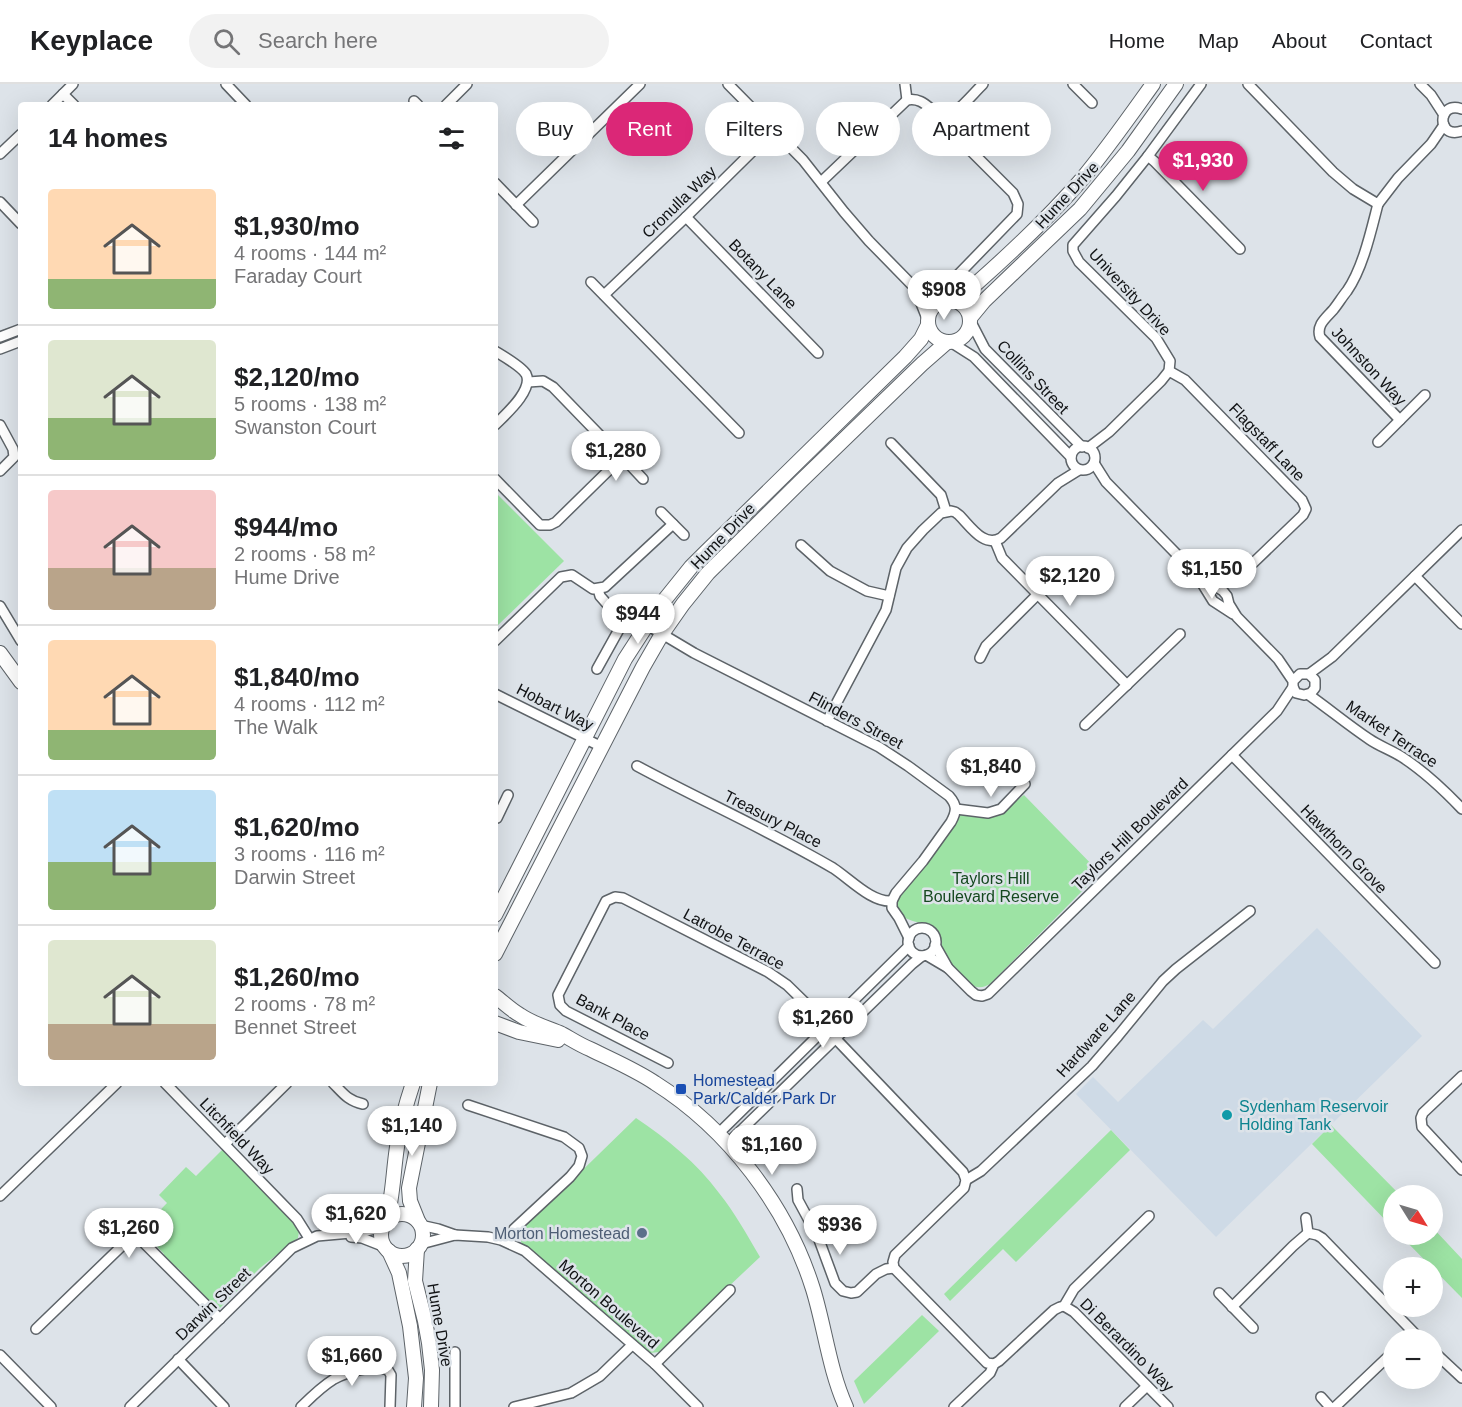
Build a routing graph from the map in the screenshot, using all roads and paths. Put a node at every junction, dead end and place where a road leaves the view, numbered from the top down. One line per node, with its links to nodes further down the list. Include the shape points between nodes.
1 (73, 84): 14 (street)
2 (226, 84): 18 (street)
3 (467, 84): 19 (street)
4 (640, 84): 35 (street)
5 (728, 84): 20 (street)
6 (904, 84): 15 (street)
7 (983, 84): 22 (street)
8 (1073, 84): 23 (street)
9 (1153, 84): 45 (street, Hume Drive, via 1104,151 1054,209 978,282)
10 (1176, 84): 46 (street, Hume Drive, via 1080,209 984,301)
11 (1201, 84): 31 (street, University Drive)
12 (1248, 84): 34 (street, via 1333,172)
13 (1420, 84): 24 (street)
14 (63, 94): 16 (street); 17 (street)
15 (907, 100): 21 (street); 32 (street)
16 (55, 102)
17 (71, 102)
18 (243, 102)
19 (449, 102)
20 (746, 102)
21 (923, 102)
22 (964, 102)
23 (1092, 103)
24 (1456, 110): 25 (street)
25 (1456, 130): 34 (street, via 1431,144)
26 (18, 137): 27 (street)
27 (0, 154)
28 (748, 156): 37 (street, Cronulla Way)
29 (799, 156): 32 (street)
30 (976, 156): 41 (street, via 1012,193 1018,204 1017,214)
31 (1148, 156): 40 (street); 55 (street, University Drive, via 1073,251 1079,262 1156,338 1170,361)
32 (822, 182): 43 (street, via 869,241)
33 (498, 186): 35 (street)
34 (1378, 204): 58 (street, Johnston Way, via 1352,283 1318,333)
35 (516, 205): 39 (street)
36 (2, 208): 38 (street)
37 (686, 217): 44 (street, Cronulla Way); 54 (street, Botany Lane)
38 (18, 221)
39 (532, 222)
40 (1240, 249)
41 (953, 280)
42 (591, 282): 44 (street)
43 (915, 288): 45 (street); 47 (street)
44 (604, 295): 61 (street)
45 (946, 301): 46 (street, via 964,306); 47 (street, via 934,307)
46 (970, 320): 51 (street, via 965,336); 65 (street, Collins Street, via 985,349)
47 (928, 323): 51 (street, via 933,336); 84 (street, Hume Drive, via 910,352 705,553)
48 (18, 329): 49 (street)
49 (0, 337)
50 (18, 342): 52 (street)
51 (949, 343): 65 (street, Collins Street, via 974,357); 85 (street, Hume Drive, via 922,364 708,573)
52 (0, 349)
53 (498, 353): 56 (street, via 521,369)
54 (818, 353)
55 (1169, 371): 65 (street); 77 (street, Flagstaff Lane, via 1185,380 1302,500 1306,509)
56 (528, 382): 59 (street, via 521,398); 64 (street, via 543,381 553,387 613,449)
57 (1425, 395): 58 (street, Johnston Way)
58 (1400, 420): 62 (street, Johnston Way)
59 (498, 423)
60 (0, 425): 66 (street)
61 (739, 433)
62 (1378, 442)
63 (891, 443): 70 (street, via 941,495)
64 (616, 457): 68 (street); 69 (street, via 610,469 550,525 540,525)
65 (1083, 459): 75 (street); 93 (street, Collins Street, via 1197,575 1213,601 1238,617)
66 (17, 460): 67 (street)
67 (0, 471)
68 (643, 479)
69 (498, 482)
70 (946, 511): 75 (street, via 955,512 990,542); 81 (street, via 907,548 896,567)
71 (661, 512): 72 (street)
72 (673, 524): 74 (street); 79 (street, via 612,581)
73 (1462, 530): 78 (street, Taylors Hill Boulevard)
74 (684, 536)
75 (996, 541): 80 (street, via 1002,558)
76 (801, 545): 81 (street, via 830,571 867,591)
77 (1250, 566)
78 (1415, 576): 83 (street); 93 (street, Taylors Hill Boulevard)
79 (598, 589): 88 (street, via 572,575 561,577); 91 (street, via 622,624)
80 (1038, 594): 90 (street, via 986,646); 94 (street)
81 (889, 596): 96 (street, via 886,610)
82 (0, 606): 87 (street)
83 (1462, 624)
84 (647, 625): 85 (street, Flinders Street); 98 (street, Hume Drive, via 625,659)
85 (662, 634): 96 (street, Flinders Street); 99 (street, Hume Drive)
86 (1180, 634): 94 (street)
87 (18, 637)
88 (498, 638)
89 (0, 652): 92 (street)
90 (980, 658)
91 (597, 669)
92 (18, 678)
93 (1304, 684): 100 (street, Taylors Hill Boulevard); 106 (street, Market Terrace, via 1348,725 1436,782)
94 (1127, 685): 97 (street)
95 (498, 696): 98 (street, Hobart Way)
96 (827, 721): 105 (street, Flinders Street, via 908,766 949,796)
97 (1085, 725)
98 (585, 739): 99 (street, Hobart Way); 109 (street, Hume Drive)
99 (602, 747): 115 (street, Hume Drive)
100 (1232, 755): 117 (street, Hawthorn Grove); 118 (street, Taylors Hill Boulevard, via 988,994 975,995)
101 (637, 766): 108 (street, Treasury Place, via 814,857 874,898)
102 (1025, 784): 105 (street, via 1001,809 988,813)
103 (508, 795): 104 (street)
104 (499, 804)
105 (956, 808): 108 (street, via 951,822)
106 (1462, 809)
107 (615, 897): 121 (street, Latrobe Terrace, via 768,972 793,990); 124 (street, Bank Place, via 606,901 558,995 560,1005)
108 (892, 901): 111 (street)
109 (498, 909)
110 (1250, 911): 137 (street, Hardware Lane, via 1169,975 1092,1066 981,1171)
111 (899, 918): 112 (street); 113 (street)
112 (917, 930): 113 (street); 114 (street, via 929,931 935,937)
113 (909, 942): 116 (street, via 914,953); 121 (street)
114 (935, 945): 116 (street); 118 (street, Taylors Hill Boulevard)
115 (498, 948)
116 (924, 956): 118 (street, Taylors Hill Boulevard); 122 (street)
117 (1435, 963)
118 (948, 968)
119 (498, 998): 123 (street, via 521,1016)
120 (498, 1024): 123 (street)
121 (828, 1025): 134 (street)
122 (835, 1038): 134 (street); 137 (street, via 963,1172)
123 (589, 1049): 134 (street, via 656,1083)
124 (668, 1063)
125 (1462, 1076): 136 (street, via 1423,1113 1420,1123)
126 (114, 1086): 139 (street)
127 (168, 1086): 135 (street, Litchfield Way)
128 (284, 1086): 135 (street)
129 (336, 1086): 132 (street, via 353,1102)
130 (412, 1086): 143 (street)
131 (429, 1086): 142 (street, via 409,1188)
132 (363, 1104)
133 (468, 1105): 148 (street, via 564,1137 579,1148 582,1156 570,1177 514,1229)
134 (722, 1139): 181 (street, via 748,1168 786,1224 812,1287)
135 (225, 1144): 147 (street, Litchfield Way, via 297,1219)
136 (1462, 1170)
137 (966, 1180): 151 (street, Hardware Lane, via 964,1188 896,1256)
138 (797, 1189): 151 (street, via 798,1200 818,1237 835,1282 843,1291 857,1292 876,1274)
139 (0, 1196)
140 (1149, 1216): 154 (street, via 1074,1289)
141 (1306, 1218): 144 (street)
142 (419, 1223): 143 (street, via 402,1214); 146 (street, Morton Boulevard); 149 (street, via 423,1238)
143 (384, 1224): 145 (street, Darwin Street, via 362,1232); 150 (street, via 381,1234)
144 (1308, 1233): 155 (street); 159 (street, via 1322,1238)
145 (325, 1234): 147 (street, Darwin Street); 150 (street, Darwin Street, via 362,1238)
146 (455, 1235): 148 (street, Morton Boulevard); 149 (street, Morton Boulevard)
147 (309, 1238): 156 (street, Darwin Street, via 292,1248)
148 (508, 1243): 160 (street, Morton Boulevard, via 525,1251)
149 (419, 1246): 150 (street, via 400,1256); 177 (street, Hume Drive, via 415,1281 429,1342)
150 (387, 1249): 176 (street, Hume Drive, via 399,1273 410,1326 416,1378)
151 (894, 1268): 167 (street, via 987,1363)
152 (730, 1290): 166 (street)
153 (1219, 1293): 155 (street)
154 (1064, 1306): 167 (street, via 1054,1310); 169 (street, Di Berardino Way)
155 (1232, 1307): 157 (street)
156 (220, 1319): 158 (street, via 135,1237); 163 (street, Darwin Street)
157 (1253, 1328)
158 (36, 1329)
159 (1411, 1329)
160 (633, 1345): 166 (street, Morton Boulevard); 179 (street, via 600,1376 571,1393)
161 (455, 1352): 178 (street)
162 (0, 1355): 171 (street)
163 (178, 1359): 172 (street, Darwin Street); 173 (street)
164 (1443, 1360): 168 (street)
165 (1383, 1361): 186 (street)
166 (655, 1364): 180 (street, Morton Boulevard)
167 (994, 1364): 182 (street, via 990,1373)
168 (1462, 1378)
169 (1147, 1386): 183 (street); 184 (street, Di Berardino Way)
170 (1320, 1397): 185 (street)
171 (51, 1407)
172 (130, 1407)
173 (224, 1407)
174 (301, 1407): 175 (street, via 335,1378 376,1366 391,1375)
175 (390, 1407)
176 (414, 1407)
177 (431, 1407)
178 (455, 1407)
179 (514, 1407)
180 (698, 1407)
181 (846, 1407)
182 (954, 1407)
183 (1125, 1407)
184 (1168, 1407)
185 (1330, 1407)
186 (1335, 1407)

